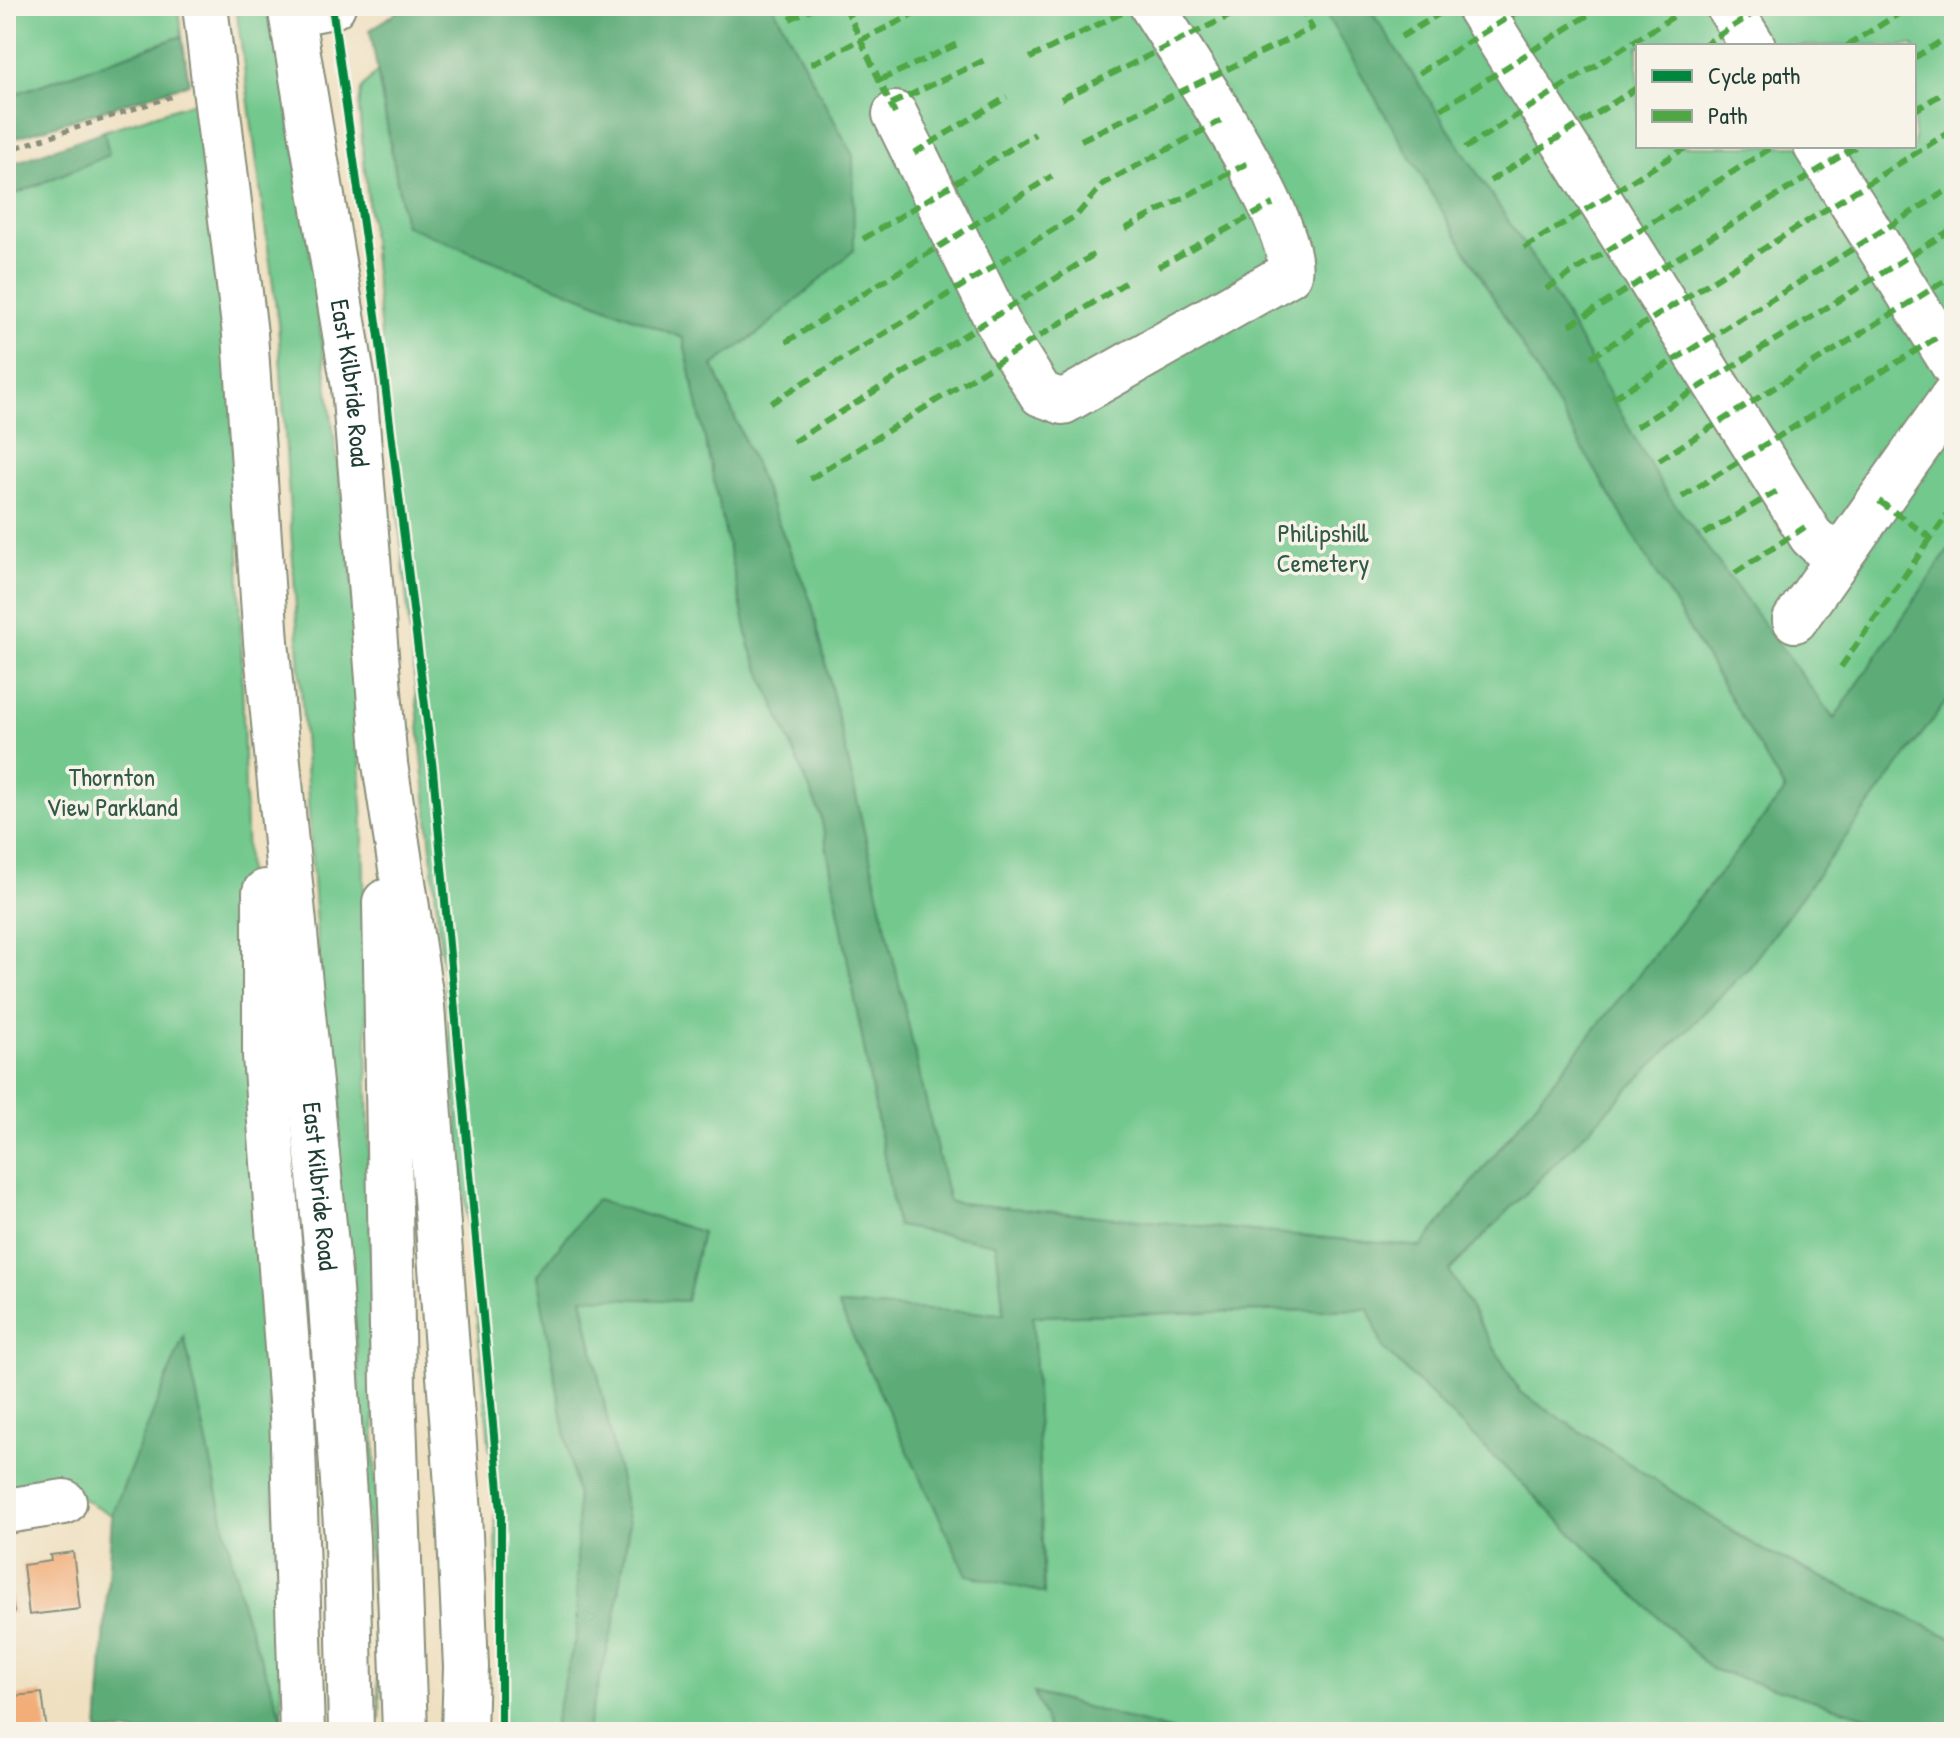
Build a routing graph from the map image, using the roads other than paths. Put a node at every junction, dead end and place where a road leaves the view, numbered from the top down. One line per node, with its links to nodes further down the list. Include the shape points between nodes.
1 (205, 6): 14 (main road, East Kilbride Road, via 245,334)
2 (333, 6): 6 (main road)
3 (1152, 6): 8 (main road, via 1273,204 1291,255 1289,274 1063,402 1041,394 1005,337)
4 (1478, 6): 12 (main road, via 1811,536)
5 (1728, 6): 7 (main road)
6 (291, 10): 15 (main road, East Kilbride Road, via 354,387)
7 (1752, 44)
8 (895, 114)
9 (1817, 148): 10 (main road)
10 (1954, 366)
11 (1954, 395): 12 (main road)
12 (1837, 560): 13 (main road)
13 (1795, 620)
14 (266, 642): 18 (main road, East Kilbride Road, via 265,1056 292,1414); 19 (main road, East Kilbride Road, via 329,1275 347,1540)
15 (385, 764): 20 (main road, East Kilbride Road, via 384,1007); 21 (main road, East Kilbride Road, via 422,1006 459,1513)
16 (64, 1502): 17 (main road)
17 (6, 1511)
18 (302, 1732)
19 (351, 1732)
20 (405, 1732)
21 (464, 1732)

